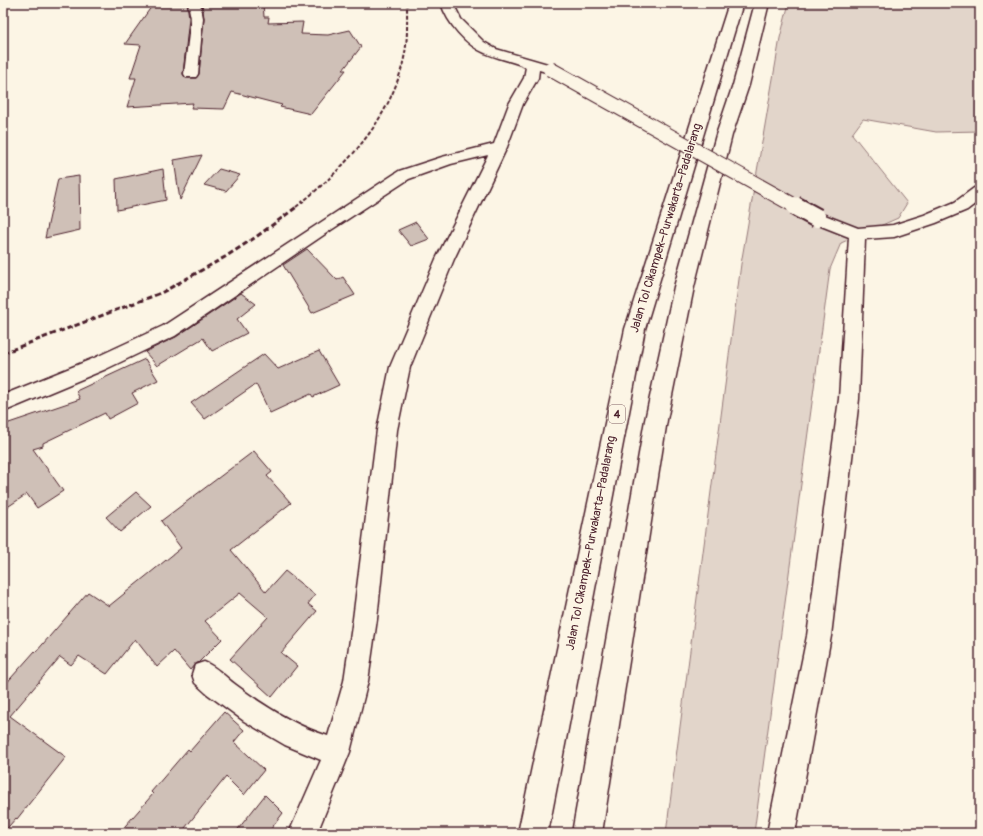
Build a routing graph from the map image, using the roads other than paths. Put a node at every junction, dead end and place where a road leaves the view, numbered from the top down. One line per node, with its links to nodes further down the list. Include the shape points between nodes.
1 (194, 3): 6 (street, via 197,18)
2 (447, 3): 5 (street, via 458,22 483,48)
3 (736, 3): 14 (highway, Jalan Tol Cikampek–Purwakarta–Padalarang / 4, via 634,329)
4 (762, 3): 15 (highway, via 741,85 724,135 681,302 656,420)
5 (541, 67): 7 (street, via 531,78 516,104); 9 (street, bridge, via 817,218)
6 (191, 74)
7 (500, 147): 10 (street, via 448,160 404,175 169,332); 12 (street, via 445,259 400,367 387,430 356,681)
8 (980, 192): 9 (street, via 961,206 894,231)
9 (857, 234): 16 (street, via 849,399 825,589 819,636)
10 (3, 404)
11 (204, 674): 12 (street, via 215,685 272,723 308,743)
12 (337, 752): 13 (street)
13 (303, 833)
14 (533, 833)
15 (587, 833)
16 (781, 833)

